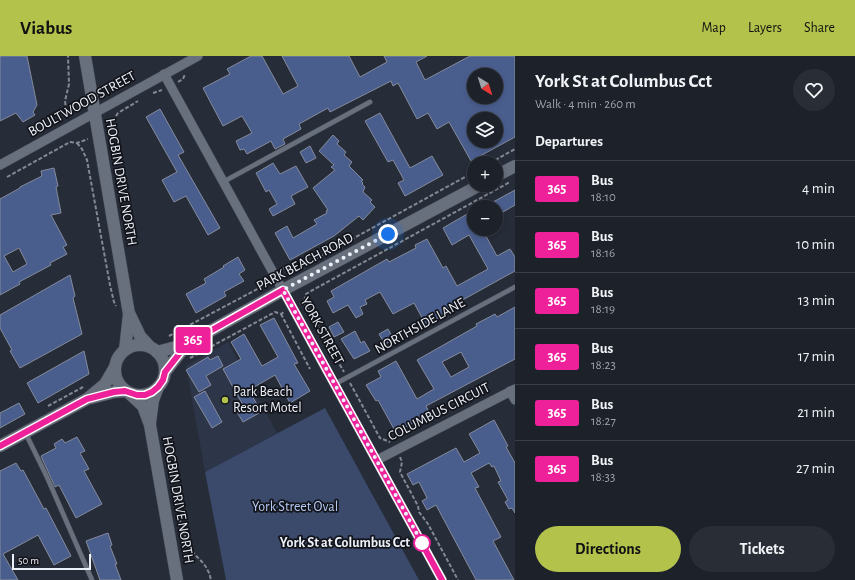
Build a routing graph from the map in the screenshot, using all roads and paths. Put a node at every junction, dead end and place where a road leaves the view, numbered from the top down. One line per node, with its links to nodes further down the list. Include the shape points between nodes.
1 (68, 56): 12 (path, via 69,84 65,101)
2 (85, 56): 11 (main road, HOGBIN DRIVE NORTH)
3 (198, 56): 5 (street, BOULTWOOD STREET)
4 (184, 72): 6 (path, via 183,79)
5 (164, 74): 11 (street, BOULTWOOD STREET); 26 (street, YORK STREET)
6 (179, 82)
7 (163, 90): 8 (path)
8 (148, 96)
9 (142, 99): 13 (path, via 118,113 114,119 115,127)
10 (370, 102): 26 (lane)
11 (94, 114): 20 (street, BOULTWOOD STREET); 38 (main road, HOGBIN DRIVE NORTH)
12 (67, 120)
13 (110, 129)
14 (70, 136): 16 (path)
15 (84, 140): 17 (path)
16 (70, 142): 17 (path); 24 (path)
17 (78, 143): 36 (path, via 87,160 110,285)
18 (515, 149): 19 (path)
19 (502, 156)
20 (0, 165)
21 (515, 166): 22 (main road)
22 (503, 172)
23 (467, 176): 28 (path)
24 (7, 177)
25 (515, 180): 34 (path, via 311,291 306,294)
26 (223, 182): 33 (street, YORK STREET)
27 (467, 192): 33 (main road, PARK BEACH ROAD)
28 (308, 263)
29 (301, 267): 30 (path)
30 (280, 270)
31 (266, 279): 40 (path, via 265,285)
32 (515, 286): 50 (lane, NORTHSIDE LANE)
33 (283, 290): 41 (main road, PARK BEACH ROAD); 50 (street, YORK STREET)
34 (304, 302): 35 (path); 48 (path)
35 (298, 305)
36 (117, 308)
37 (284, 312): 39 (path)
38 (129, 314): 42 (main road, HOGBIN DRIVE NORTH, via 140,336); 43 (main road, HOGBIN DRIVE NORTH)
39 (280, 314): 44 (path, via 274,312); 46 (path)
40 (163, 339)
41 (187, 344): 42 (main road, PARK BEACH ROAD); 47 (main road, PARK BEACH ROAD)
42 (153, 349): 43 (main road, via 137,345); 47 (main road, via 162,358)
43 (125, 350): 45 (main road)
44 (184, 361)
45 (115, 367): 54 (main road, via 117,380); 55 (main road, via 104,384)
46 (310, 369)
47 (165, 372): 52 (main road)
48 (345, 376)
49 (88, 384): 57 (path)
50 (335, 384): 63 (street, YORK STREET)
51 (350, 384): 61 (path, via 380,438)
52 (158, 387): 54 (main road, via 145,395); 58 (main road, HOGBIN DRIVE NORTH, via 153,400)
53 (513, 390): 56 (street); 63 (street, COLUMBUS CIRCUIT)
54 (127, 392): 55 (main road, via 114,392); 58 (main road, HOGBIN DRIVE NORTH, via 143,406)
55 (87, 399): 59 (main road)
56 (515, 400)
57 (47, 406)
58 (150, 424): 66 (main road, HOGBIN DRIVE NORTH)
59 (26, 432): 60 (main road); 65 (lane)
60 (0, 446)
61 (394, 446)
62 (400, 457): 69 (path, via 400,472 419,512)
63 (377, 460): 68 (street, YORK STREET)
64 (177, 517): 67 (path, via 186,530 187,544 208,569)
65 (92, 580)
66 (177, 580)
67 (211, 580)
68 (442, 580)
69 (458, 580)

